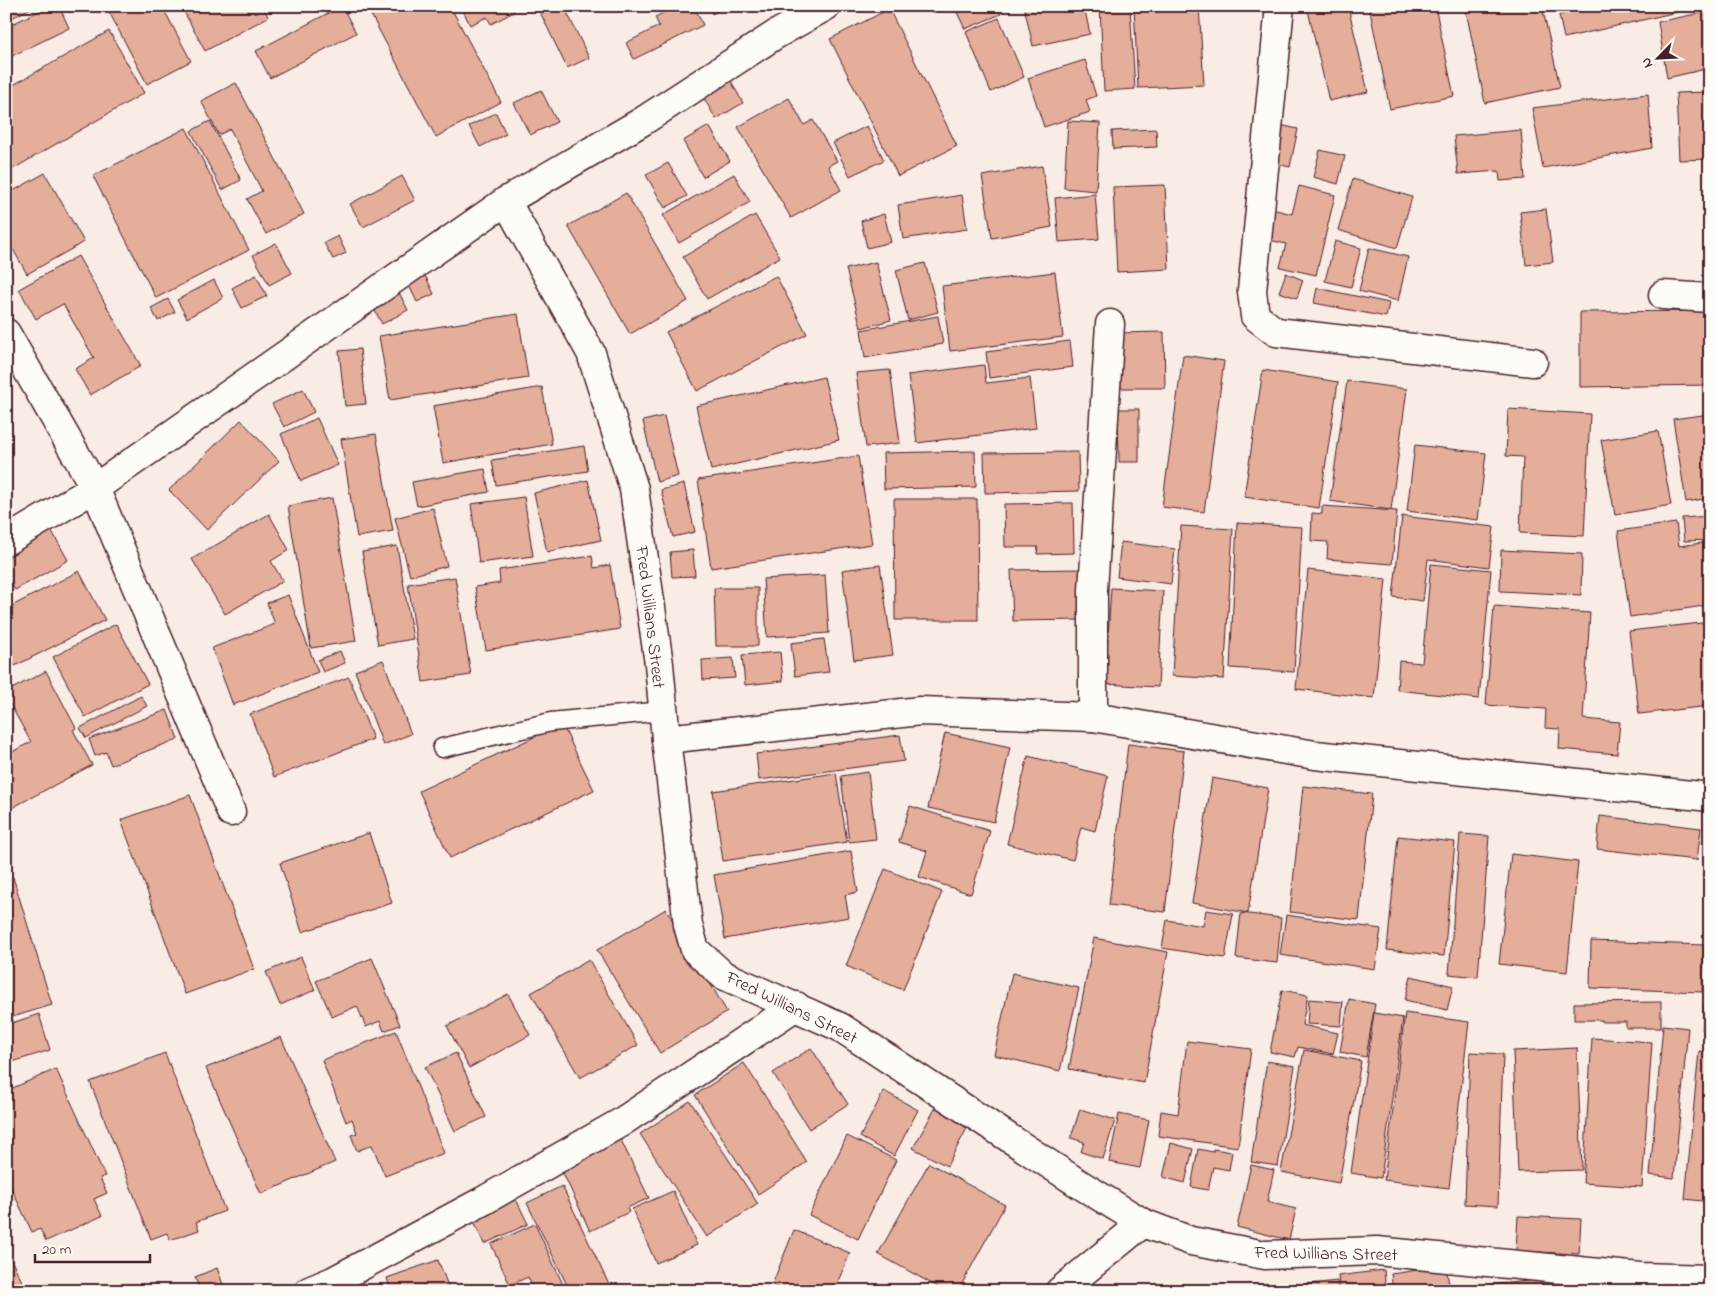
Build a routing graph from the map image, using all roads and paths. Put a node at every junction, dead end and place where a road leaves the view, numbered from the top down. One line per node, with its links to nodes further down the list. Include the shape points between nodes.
1 (826, 6): 3 (street, via 774,35 643,122)
2 (1280, 6): 8 (street, via 1252,291 1255,316 1276,332)
3 (506, 201): 9 (street); 11 (street, Fred Willians Street, via 591,353 634,489)
4 (1663, 295): 5 (street)
5 (1710, 298)
6 (1110, 324): 12 (street, via 1092,590)
7 (6, 333): 9 (street)
8 (1533, 362)
9 (95, 488): 10 (street); 16 (street)
10 (6, 541)
11 (663, 711): 13 (street, Fred Willians Street); 14 (lane, via 551,722)
12 (1093, 717): 13 (street, via 920,711); 15 (street, via 1315,755)
13 (666, 739): 17 (street, Fred Willians Street, via 688,925 695,950 723,975)
14 (442, 748)
15 (1710, 797)
16 (231, 812)
17 (796, 1006): 18 (street, Fred Willians Street, via 840,1027); 20 (street, via 620,1123 483,1201)
18 (1143, 1223): 19 (street, Fred Willians Street, via 1191,1241 1265,1255 1377,1251 1640,1277); 21 (street)
19 (1710, 1279)
20 (309, 1291)
21 (1060, 1291)

